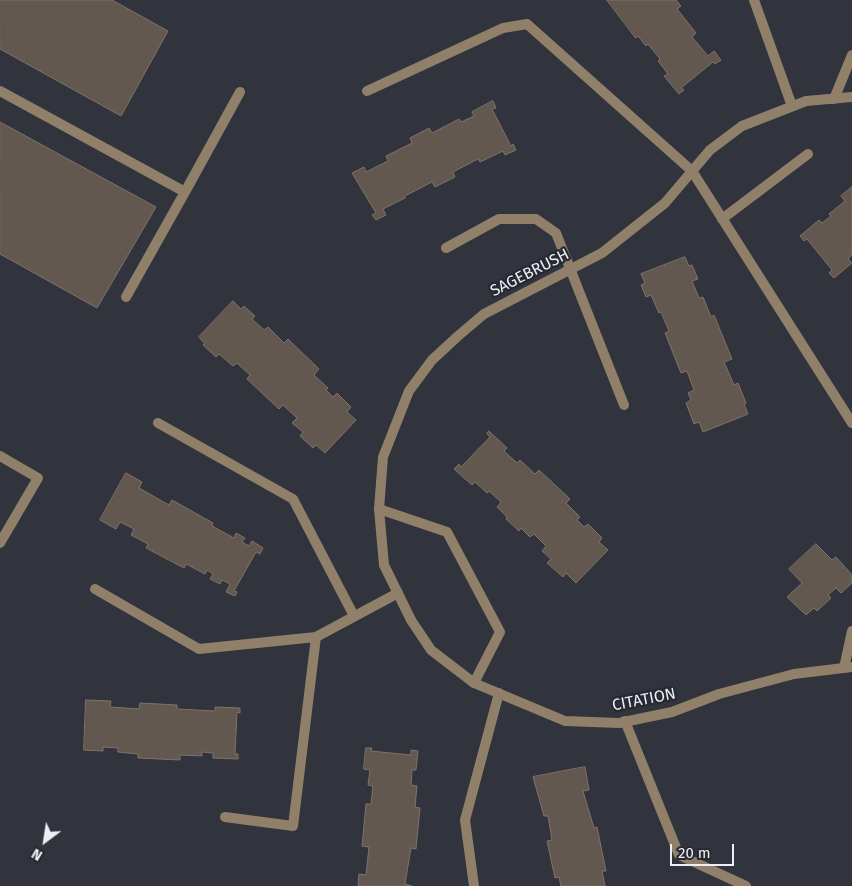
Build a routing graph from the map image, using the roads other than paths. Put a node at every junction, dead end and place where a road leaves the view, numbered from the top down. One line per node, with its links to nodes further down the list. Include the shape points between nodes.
1 (754, 0): 8 (street)
2 (852, 55): 7 (street)
3 (0, 91): 11 (street)
4 (367, 91): 10 (street, via 503,28 527,24)
5 (240, 92): 11 (street)
6 (852, 97): 7 (street, SAGEBRUSH)
7 (834, 99): 8 (street, SAGEBRUSH, via 806,101)
8 (792, 106): 10 (street, SAGEBRUSH, via 742,126 710,150)
9 (808, 154): 12 (street)
10 (692, 171): 12 (street); 14 (street, SAGEBRUSH, via 665,203 602,253)
11 (185, 192): 15 (street)
12 (722, 219): 18 (street)
13 (446, 248): 14 (street, via 499,219 536,220 556,234)
14 (571, 268): 16 (street); 20 (street, SAGEBRUSH, via 484,314 432,360 409,391 383,458)
15 (126, 297)
16 (624, 405)
17 (158, 423): 24 (street, via 293,499)
18 (852, 423)
19 (0, 456): 21 (street, via 38,478)
20 (379, 509): 23 (street, SAGEBRUSH, via 384,565); 28 (street, via 447,532 500,632)
21 (0, 543)
22 (95, 589): 26 (street, via 199,649)
23 (398, 593): 24 (street); 28 (street, CITATION, via 431,650)
24 (354, 616): 26 (street)
25 (852, 631): 27 (street)
26 (316, 637): 31 (street, via 293,826)
27 (848, 668): 30 (street, CITATION, via 794,674 719,694 672,712)
28 (474, 683): 29 (street, CITATION)
29 (499, 694): 30 (street, CITATION, via 565,721); 32 (street, via 465,820)
30 (625, 722): 33 (street, via 679,855)
31 (225, 817)
32 (474, 886)
33 (746, 886)

